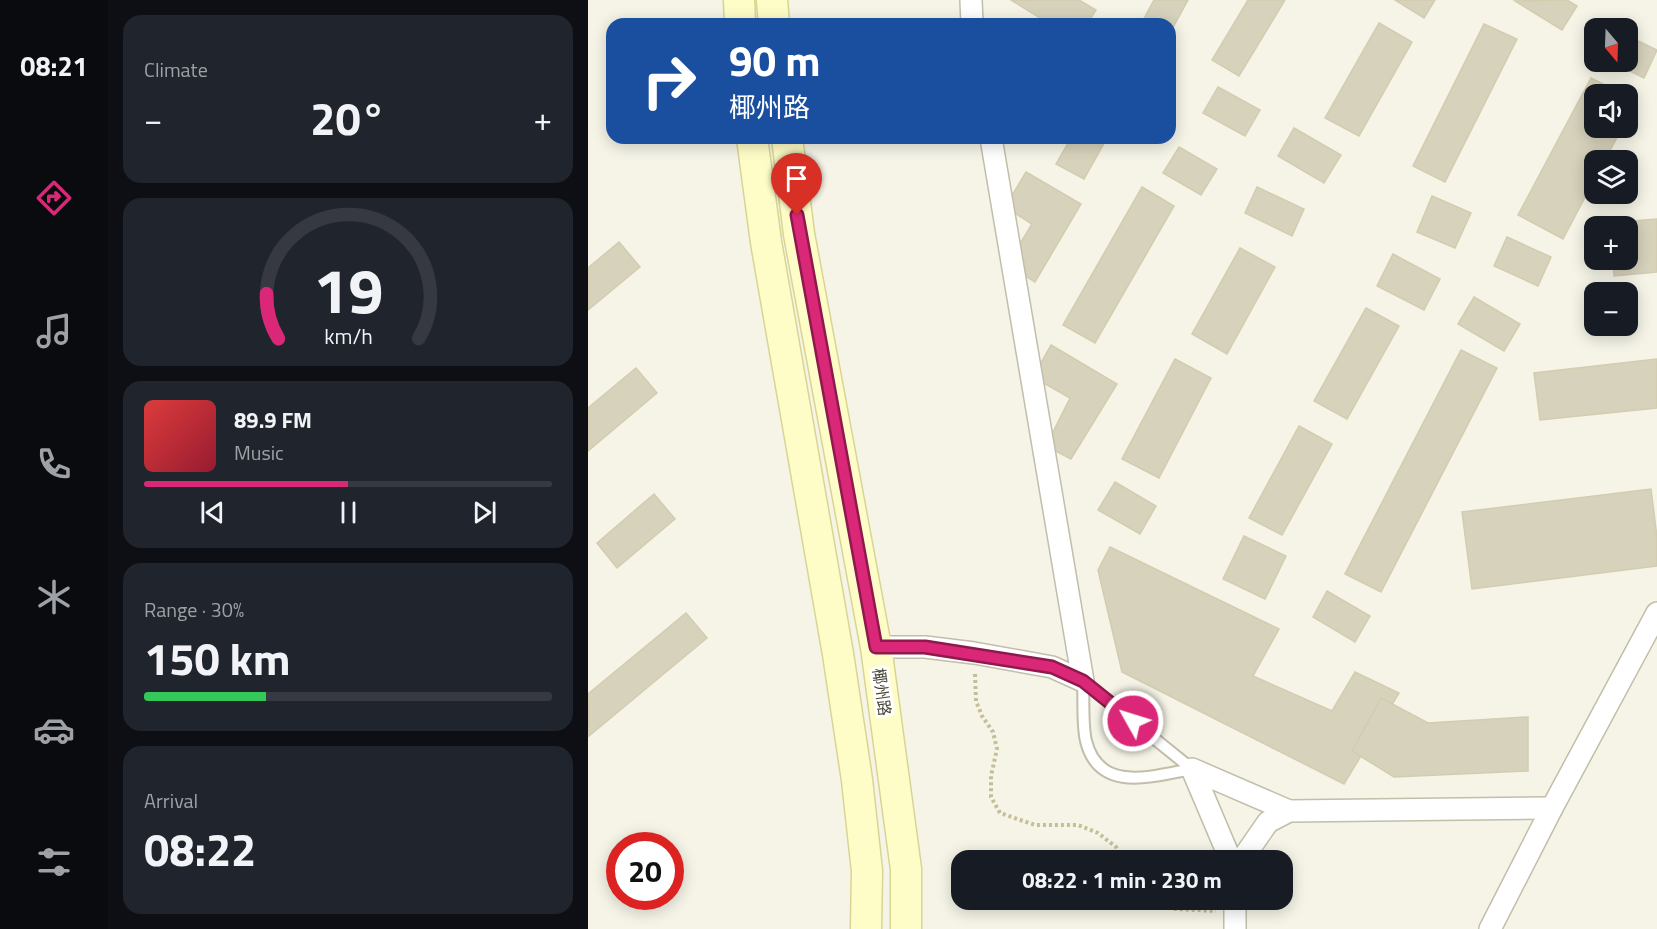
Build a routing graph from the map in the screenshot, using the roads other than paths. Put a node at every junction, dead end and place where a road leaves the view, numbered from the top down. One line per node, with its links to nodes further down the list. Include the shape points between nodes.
1 (739, 0): 4 (main road)
2 (772, 0): 5 (main road)
3 (971, 0): 6 (street)
4 (740, 18)
5 (774, 18)
6 (972, 18)
7 (753, 144): 18 (main road, via 853,757 867,871)
8 (788, 144): 11 (main road, 椰州路, via 799,234)
9 (992, 144): 12 (street)
10 (1657, 614): 14 (street)
11 (876, 647): 12 (street, via 974,653 1052,667); 19 (main road, 椰州路, via 906,869)
12 (1083, 681): 13 (lane); 13 (lane, via 1086,741 1096,762 1115,777 1126,778)
13 (1192, 769): 15 (street); 16 (street)
14 (1552, 808): 15 (street); 20 (street)
15 (1289, 811): 17 (street, via 1268,822)
16 (1226, 850)
17 (1249, 850)
18 (866, 929)
19 (906, 929)
20 (1491, 929)

